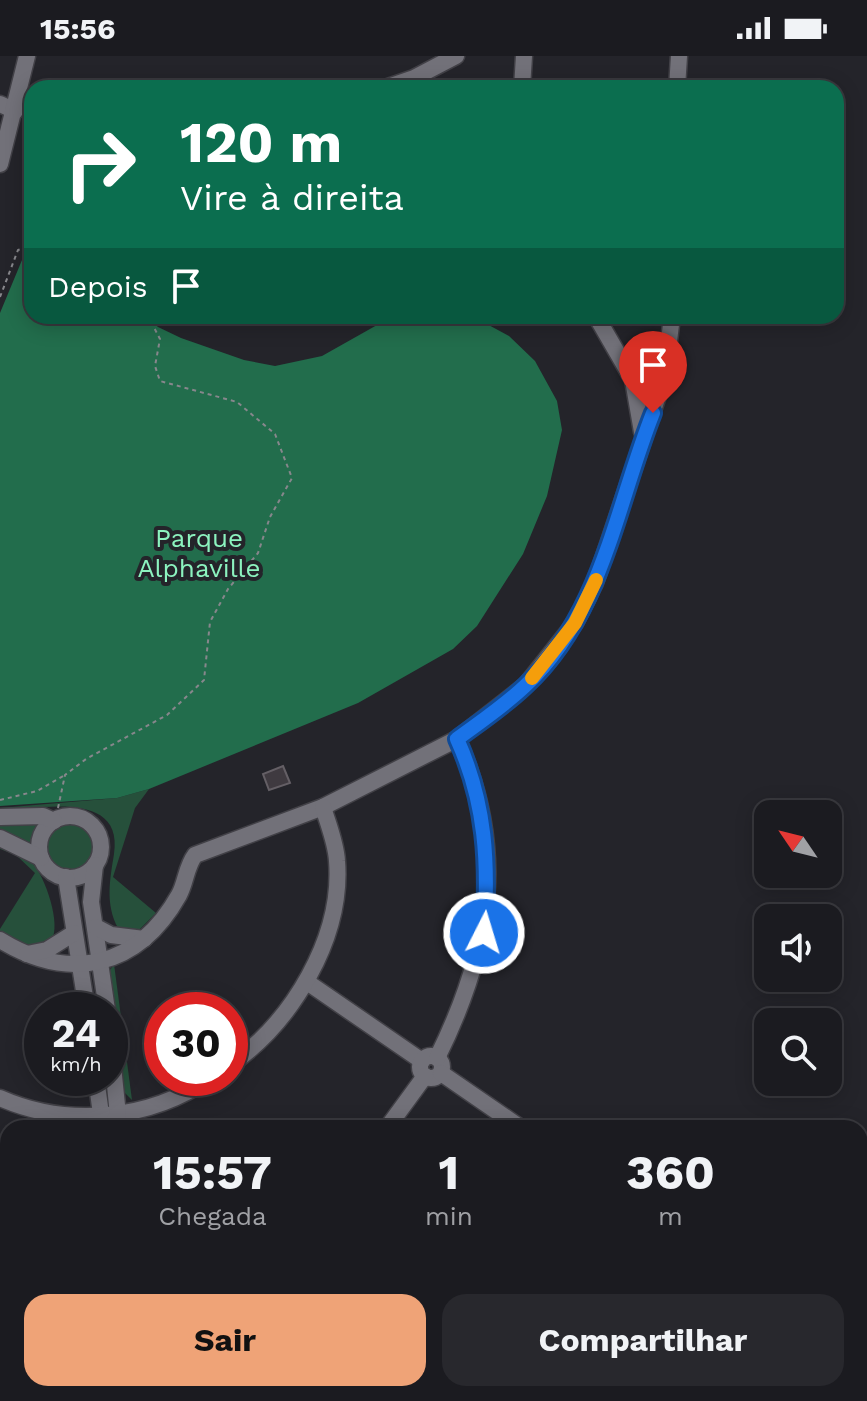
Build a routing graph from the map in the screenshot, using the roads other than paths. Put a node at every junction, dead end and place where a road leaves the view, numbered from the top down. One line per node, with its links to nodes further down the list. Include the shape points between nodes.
1 (27, 56): 8 (street)
2 (456, 56): 5 (street)
3 (524, 56): 6 (street)
4 (679, 56): 7 (street)
5 (408, 80)
6 (522, 80)
7 (678, 80)
8 (7, 108): 9 (street)
9 (0, 160)
10 (601, 324): 13 (street)
11 (671, 324): 12 (street)
12 (669, 357): 13 (street, via 651,368); 14 (street)
13 (627, 365): 14 (street)
14 (643, 438): 15 (street, via 605,555 575,623 526,685)
15 (457, 739): 16 (street); 34 (street, via 479,797 488,886 473,974)
16 (323, 807): 25 (street, via 195,855 181,892); 30 (street, via 337,857 338,886)
17 (0, 817): 18 (street, via 43,816)
18 (54, 821): 20 (street, via 41,837); 21 (street, via 73,816 91,824 101,844)
19 (0, 838): 20 (street)
20 (41, 858): 22 (street, via 50,871)
21 (95, 865): 22 (street, via 81,876); 23 (street, via 91,902)
22 (66, 877): 24 (street)
23 (96, 927): 25 (street, via 111,935); 28 (street)
24 (74, 933): 27 (street, via 47,950); 29 (street)
25 (146, 939): 28 (street)
26 (0, 940): 27 (street)
27 (25, 954): 29 (street)
28 (101, 963): 29 (street); 32 (street)
29 (80, 965): 31 (street)
30 (307, 982): 33 (street, via 279,1022); 34 (street)
31 (84, 992)
32 (105, 992)
33 (248, 1049)
34 (431, 1067): 43 (street); 44 (street)
35 (102, 1096): 41 (street)
36 (110, 1096): 40 (street)
37 (177, 1096): 42 (street)
38 (0, 1098): 39 (street, via 40,1113)
39 (102, 1120)
40 (110, 1120)
41 (110, 1120)
42 (113, 1120)
43 (393, 1120)
44 (509, 1120)

